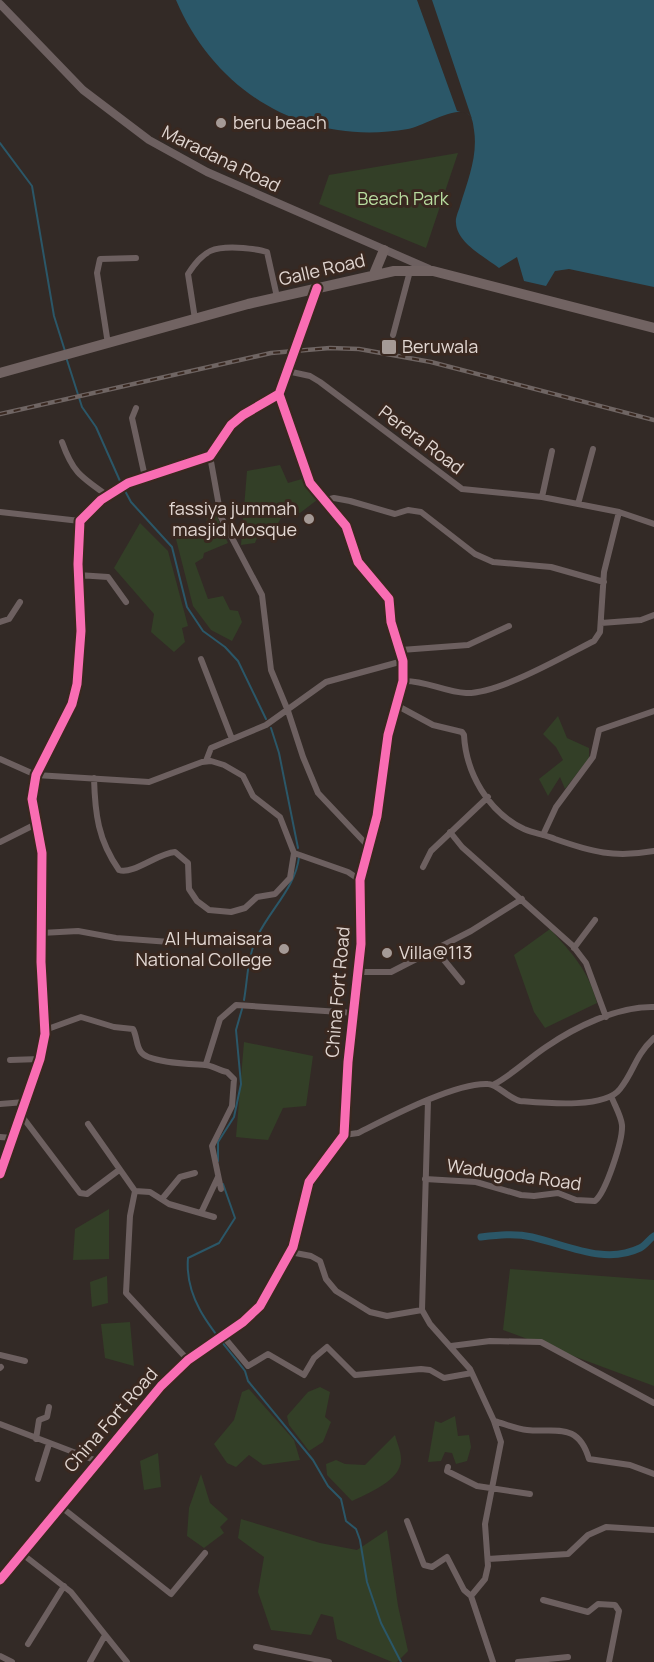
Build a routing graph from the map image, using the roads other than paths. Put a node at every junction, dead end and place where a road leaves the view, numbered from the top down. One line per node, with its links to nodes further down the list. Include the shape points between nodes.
1 (0, 4): 2 (street, Maradana Road, via 82,90 149,140 207,172)
2 (384, 250): 5 (street, Maradana Road); 6 (highway)
3 (136, 258): 12 (street, via 100,259 97,273)
4 (410, 271): 5 (highway, Galle Road); 6 (highway, Galle Road); 11 (street)
5 (433, 271): 10 (highway, Galle Road)
6 (374, 274): 7 (highway, Galle Road)
7 (317, 288): 8 (highway, Galle Road); 13 (street)
8 (277, 297): 9 (highway, Galle Road); 9 (street, via 267,252 213,248 197,260 188,274)
9 (195, 319): 12 (highway, Galle Road)
10 (654, 328)
11 (393, 335)
12 (108, 344): 14 (highway, Galle Road)
13 (287, 371): 15 (street); 23 (street, Perera Road, via 320,382 462,489)
14 (0, 373)
15 (279, 394): 20 (street, via 237,420); 24 (street, China Fort Road, via 310,483)
16 (136, 408): 21 (street, via 132,418)
17 (62, 442): 22 (street, via 77,473)
18 (593, 449): 25 (street)
19 (552, 451): 23 (street)
20 (210, 456): 21 (street); 43 (street, via 220,517 262,596 271,670)
21 (145, 477): 22 (street)
22 (108, 496): 28 (street)
23 (542, 497): 25 (street, Perera Road)
24 (323, 501): 31 (street, via 334,498 395,514 421,512 475,554 493,562 551,567); 38 (street, China Fort Road, via 346,526 358,562 389,598)
25 (578, 504): 27 (street, Perera Road)
26 (0, 512): 28 (street)
27 (619, 512): 29 (street, Perera Road); 31 (street)
28 (80, 521): 30 (street)
29 (654, 524)
30 (78, 575): 33 (street, via 108,577); 48 (street, via 81,631 77,684 72,704)
31 (604, 582): 36 (street)
32 (20, 602): 35 (street, via 9,619)
33 (126, 602)
34 (654, 615): 36 (street, via 641,620)
35 (0, 622)
36 (601, 622): 41 (street, via 594,641 502,684 465,693 423,681)
37 (509, 626): 38 (street, via 468,645)
38 (401, 650): 40 (street, China Fort Road)
39 (201, 659): 45 (street)
40 (403, 661): 41 (street, China Fort Road); 43 (street, via 326,682)
41 (403, 681): 42 (street, China Fort Road)
42 (396, 705): 50 (street, via 433,725 462,732 468,766); 55 (street, China Fort Road)
43 (288, 711): 45 (street); 55 (street, via 318,792)
44 (654, 711): 53 (street, via 599,730 593,757 556,807)
45 (232, 739): 47 (street, via 211,748)
46 (0, 759): 48 (street)
47 (206, 761): 49 (street, via 149,782); 57 (street, via 224,765 243,776 253,796 280,817)
48 (36, 775): 49 (street); 51 (street, via 32,799)
49 (94, 778): 57 (street, via 96,823 104,847 119,870 128,871 175,852 188,863 189,889 209,910 231,912 245,908 257,897 275,894 290,878)
50 (488, 797): 52 (street); 53 (street, via 523,828)
51 (36, 824): 54 (street); 62 (street, via 42,853)
52 (450, 832): 58 (street, via 431,851); 60 (street, via 468,853)
53 (543, 835): 56 (street, via 605,855)
54 (0, 842)
55 (369, 847): 59 (street, China Fort Road)
56 (654, 851)
57 (294, 853): 59 (street)
58 (423, 867)
59 (360, 880): 66 (street, China Fort Road)
60 (522, 899): 64 (street); 65 (street)
61 (595, 920): 64 (street)
62 (41, 933): 63 (street, via 78,931); 71 (street)
63 (170, 942)
64 (574, 948): 70 (street, via 586,963)
65 (435, 949): 66 (street, via 391,972); 67 (street)
66 (360, 972): 69 (street, China Fort Road)
67 (462, 982)
68 (654, 1007): 70 (street)
69 (355, 1013): 75 (street, via 236,1005 220,1019); 83 (street, China Fort Road)
70 (606, 1017): 76 (street, via 561,1037)
71 (45, 1030): 73 (street); 75 (street, via 87,1017 114,1027 134,1029 142,1054 166,1061)
72 (654, 1038): 77 (street, via 639,1053 623,1086)
73 (40, 1059): 74 (street); 79 (street)
74 (10, 1060)
75 (206, 1064): 89 (street, via 234,1079 232,1106 212,1146)
76 (493, 1085): 77 (street, via 509,1098 520,1101); 78 (street, via 480,1085)
77 (612, 1098): 90 (street, Wadugoda Road, via 622,1124 617,1153 595,1201 576,1200 558,1193 522,1195 477,1182)
78 (428, 1101): 83 (street, via 358,1133); 90 (street)
79 (25, 1102): 80 (street); 81 (street)
80 (0, 1104)
81 (21, 1115): 85 (street); 86 (street, via 80,1193 87,1194)
82 (88, 1124): 86 (street)
83 (344, 1135): 96 (street, China Fort Road, via 309,1182)
84 (0, 1137): 85 (street)
85 (13, 1138): 88 (street)
86 (119, 1170): 92 (street)
87 (195, 1173): 93 (street, via 180,1177)
88 (0, 1174)
89 (218, 1177): 91 (street); 94 (street)
90 (425, 1179): 97 (street)
91 (221, 1189)
92 (135, 1191): 93 (street, via 150,1192); 101 (street, via 126,1293)
93 (162, 1199): 94 (street)
94 (201, 1213): 95 (street)
95 (214, 1216)
96 (290, 1252): 97 (street, via 320,1261 326,1279 336,1291 370,1312 387,1316); 98 (street, China Fort Road, via 260,1306)
97 (422, 1310): 99 (street)
98 (219, 1338): 101 (street, China Fort Road); 103 (street, via 248,1366 268,1354 304,1375 327,1347 355,1375 421,1368 444,1378)
99 (451, 1346): 103 (street); 104 (street, via 490,1341 541,1342)
100 (0, 1355): 102 (street)
101 (188, 1360): 110 (street, China Fort Road)
102 (25, 1361)
103 (472, 1373): 106 (street)
104 (654, 1403)
105 (49, 1407): 108 (street, via 47,1417 39,1420)
106 (494, 1421): 112 (street, via 526,1430 559,1429 584,1445 589,1459 630,1465); 114 (street, via 501,1442)
107 (0, 1424): 108 (street)
108 (36, 1439): 109 (street)
109 (49, 1444): 110 (street); 113 (street)
110 (97, 1461): 116 (street, China Fort Road)
111 (447, 1467): 114 (street, via 477,1486)
112 (654, 1474)
113 (38, 1479)
114 (490, 1486): 115 (street); 121 (street, via 485,1524)
115 (530, 1494)
116 (60, 1506): 119 (street, China Fort Road); 120 (street, via 171,1594)
117 (407, 1521): 124 (street, via 424,1565 432,1567 447,1557)
118 (654, 1530): 121 (street, via 606,1527 588,1535 568,1554)
119 (21, 1553): 122 (street, China Fort Road); 123 (street)
120 (205, 1553)
121 (488, 1559): 124 (street, via 485,1579)
122 (0, 1580)
123 (64, 1586): 126 (street); 127 (street)
124 (471, 1596): 137 (street)
125 (543, 1600): 139 (street, via 588,1612 598,1604 615,1605 619,1611)
126 (104, 1637): 133 (street); 134 (street)
127 (28, 1644)
128 (256, 1647): 129 (street)
129 (291, 1654): 135 (street); 136 (street)
130 (0, 1656): 132 (street)
131 (568, 1656): 138 (street)
132 (12, 1662)
133 (90, 1662)
134 (127, 1662)
135 (289, 1662)
136 (329, 1662)
137 (494, 1662)
138 (518, 1662)
139 (609, 1662)

